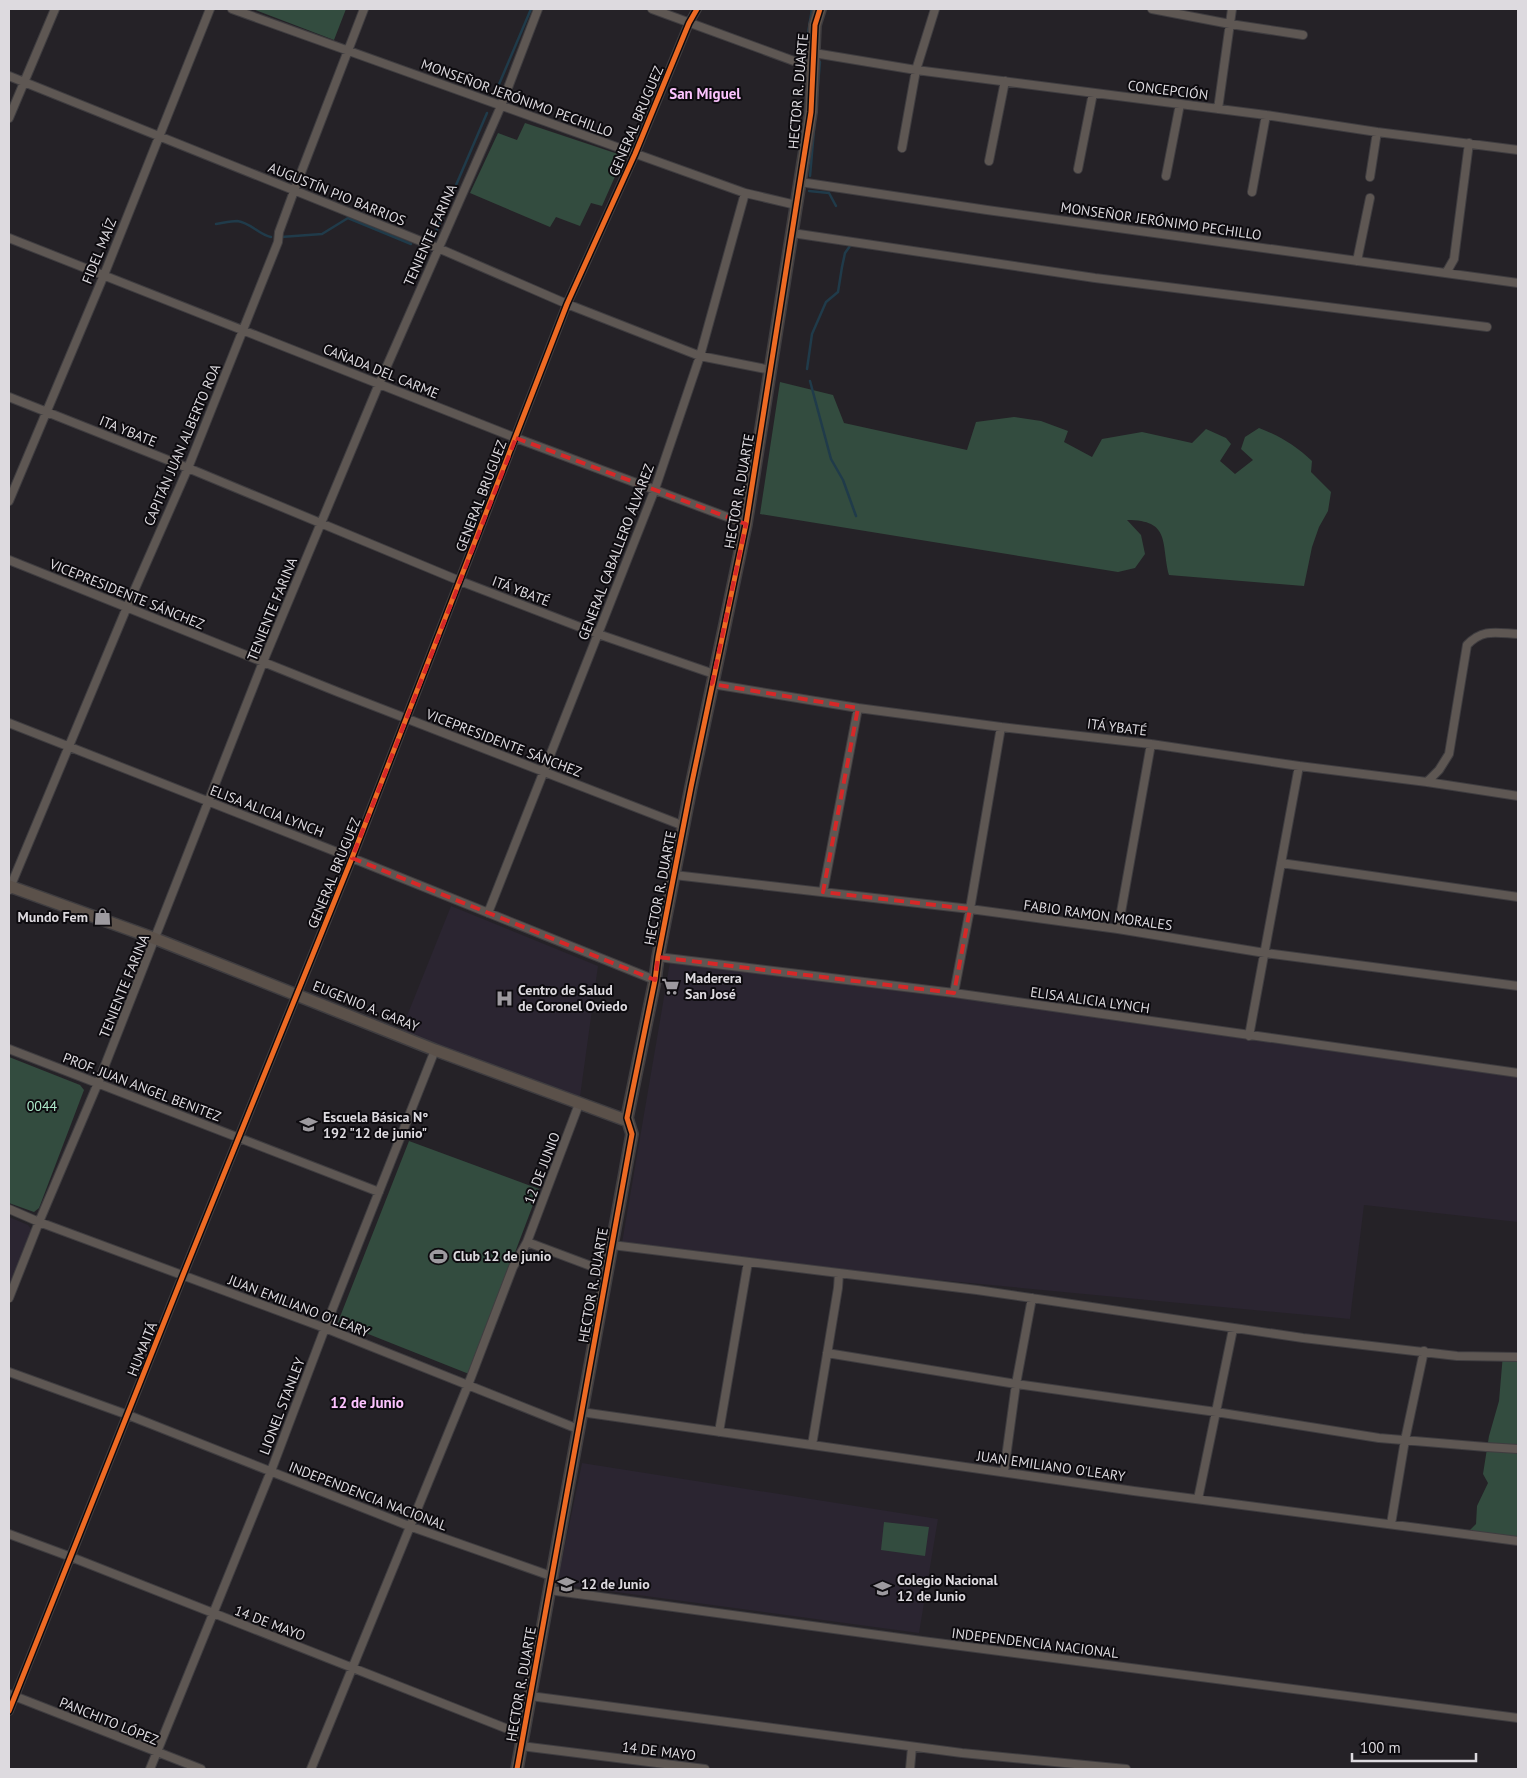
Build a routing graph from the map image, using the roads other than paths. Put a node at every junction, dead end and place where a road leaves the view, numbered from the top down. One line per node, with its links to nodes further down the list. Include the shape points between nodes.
1 (55, 9): 21 (street)
2 (210, 9): 29 (street, FIDEL MAÍZ)
3 (232, 9): 15 (street, MONSEÑOR JERÓNIMO PECHILLO)
4 (364, 9): 15 (street, CAPITÁN JUAN ALBERTO ROA)
5 (538, 9): 24 (street, TENIENTE FARINA)
6 (652, 9): 12 (street)
7 (697, 9): 12 (street, GENERAL BRUGUEZ)
8 (820, 9): 16 (street, HECTOR R. DUARTE, via 815,25)
9 (935, 9): 18 (street)
10 (1152, 9): 13 (street)
11 (1232, 9): 13 (street)
12 (689, 22): 17 (street); 33 (street, GENERAL BRUGUEZ)
13 (1230, 24): 14 (street); 25 (street)
14 (1303, 35)
15 (348, 50): 24 (street, MONSEÑOR JERÓNIMO PECHILLO); 39 (street, CAPITÁN JUAN ALBERTO ROA)
16 (814, 53): 17 (street, HECTOR R. DUARTE); 18 (street, CONCEPCIÓN)
17 (813, 68): 38 (street, HECTOR R. DUARTE, via 811,112)
18 (916, 70): 20 (street, CONCEPCIÓN); 31 (street)
19 (9, 76): 21 (street, AUGUSTÍN PIO BARRIOS)
20 (1005, 81): 22 (street, CONCEPCIÓN); 34 (street)
21 (23, 82): 27 (street); 29 (street, AUGUSTÍN PIO BARRIOS)
22 (1093, 93): 23 (street, CONCEPCIÓN); 35 (street)
23 (1180, 104): 25 (street, CONCEPCIÓN); 36 (street)
24 (501, 106): 33 (street, MONSEÑOR JERÓNIMO PECHILLO); 46 (street, TENIENTE FARINA)
25 (1218, 109): 26 (street, CONCEPCIÓN)
26 (1266, 115): 28 (street, CONCEPCIÓN); 40 (street)
27 (9, 118)
28 (1377, 132): 30 (street, CONCEPCIÓN); 37 (street)
29 (158, 136): 39 (street, AUGUSTÍN PIO BARRIOS); 49 (street, FIDEL MAÍZ)
30 (1469, 144): 32 (street, CONCEPCIÓN); 48 (street, via 1454,259)
31 (902, 148)
32 (1518, 150)
33 (636, 154): 41 (street, MONSEÑOR JERÓNIMO PECHILLO); 51 (street, GENERAL BRUGUEZ)
34 (989, 161)
35 (1078, 169)
36 (1166, 176)
37 (1370, 177)
38 (800, 182): 43 (street, HECTOR R. DUARTE); 47 (street, MONSEÑOR JERÓNIMO PECHILLO)
39 (294, 191): 46 (street, AUGUSTÍN PIO BARRIOS); 53 (street, CAPITÁN JUAN ALBERTO ROA, via 278,242)
40 (1252, 192)
41 (745, 193): 43 (street, MONSEÑOR JERÓNIMO PECHILLO); 54 (street, GENERAL CABALLERO ÁLVAREZ)
42 (1370, 198): 47 (street)
43 (796, 205): 44 (street, HECTOR R. DUARTE)
44 (792, 233): 52 (street, via 1095,278); 55 (street, HECTOR R. DUARTE)
45 (9, 238): 49 (street, CAÑADA DEL CARME)
46 (438, 248): 51 (street, AUGUSTÍN PIO BARRIOS); 56 (street, TENIENTE FARINA)
47 (1357, 261): 48 (street, MONSEÑOR JERÓNIMO PECHILLO)
48 (1446, 273): 50 (street, MONSEÑOR JERÓNIMO PECHILLO)
49 (104, 275): 53 (street, CAÑADA DEL CARME); 58 (street, FIDEL MAÍZ)
50 (1518, 283)
51 (567, 304): 54 (street, AUGUSTÍN PIO BARRIOS); 59 (street, GENERAL BRUGUEZ)
52 (1487, 327)
53 (243, 330): 56 (street, CAÑADA DEL CARME); 60 (street, CAPITÁN JUAN ALBERTO ROA)
54 (700, 356): 55 (street, AUGUSTÍN PIO BARRIOS); 61 (street, GENERAL CABALLERO ÁLVAREZ)
55 (770, 370): 64 (street, HECTOR R. DUARTE)
56 (379, 384): 59 (street, CAÑADA DEL CARME); 63 (street, TENIENTE FARINA)
57 (9, 397): 58 (street, ITA YBATE)
58 (47, 411): 60 (street, ITA YBATE); 62 (street, FIDEL MAÍZ)
59 (516, 438): 61 (street, CAÑADA DEL CARME); 66 (street, GENERAL BRUGUEZ)
60 (188, 468): 63 (street, ITA YBATE); 67 (street, CAPITÁN JUAN ALBERTO ROA)
61 (655, 489): 64 (street, CAÑADA DEL CARME); 68 (street, GENERAL CABALLERO ÁLVAREZ)
62 (9, 501)
63 (321, 523): 66 (street, ITÁ YBATÉ); 70 (street, TENIENTE FARINA)
64 (746, 524): 71 (street, HECTOR R. DUARTE)
65 (9, 560): 67 (street, VICEPRESIDENTE SÁNCHEZ)
66 (460, 581): 68 (street, ITÁ YBATÉ); 73 (street, GENERAL BRUGUEZ)
67 (127, 607): 70 (street, VICEPRESIDENTE SÁNCHEZ); 77 (street, CAPITÁN JUAN ALBERTO ROA)
68 (598, 634): 71 (street, ITÁ YBATÉ); 79 (street, GENERAL CABALLERO ÁLVAREZ)
69 (1518, 634): 80 (street, via 1488,632 1480,634 1467,645 1449,754)
70 (264, 662): 73 (street, VICEPRESIDENTE SÁNCHEZ); 82 (street, TENIENTE FARINA)
71 (713, 679): 72 (street, ITÁ YBATÉ); 83 (street, HECTOR R. DUARTE)
72 (858, 708): 75 (street, ITÁ YBATÉ); 88 (street)
73 (407, 718): 79 (street, VICEPRESIDENTE SÁNCHEZ); 84 (street, GENERAL BRUGUEZ)
74 (9, 723): 77 (street, ELISA ALICIA LYNCH)
75 (1001, 727): 76 (street, ITÁ YBATÉ); 90 (street)
76 (1151, 744): 78 (street, ITÁ YBATÉ); 92 (street)
77 (69, 747): 82 (street, ELISA ALICIA LYNCH); 87 (street, CAPITÁN JUAN ALBERTO ROA)
78 (1299, 766): 80 (street, ITÁ YBATÉ); 85 (street)
79 (544, 771): 83 (street, VICEPRESIDENTE SÁNCHEZ); 91 (street, GENERAL CABALLERO ÁLVAREZ)
80 (1427, 782): 81 (street, ITÁ YBATÉ)
81 (1518, 796)
82 (210, 802): 84 (street, ELISA ALICIA LYNCH); 93 (street, TENIENTE FARINA)
83 (684, 826): 86 (street, HECTOR R. DUARTE)
84 (352, 858): 91 (street, ELISA ALICIA LYNCH); 99 (street, GENERAL BRUGUEZ)
85 (1281, 863): 89 (street); 94 (street)
86 (674, 875): 88 (street, FABIO RAMON MORALES); 95 (street, HECTOR R. DUARTE)
87 (9, 887): 93 (street, EUGENIO A. GARAY)
88 (823, 892): 90 (street, FABIO RAMON MORALES)
89 (1518, 897)
90 (970, 909): 92 (street, FABIO RAMON MORALES); 98 (street)
91 (488, 913): 96 (street, ELISA ALICIA LYNCH)
92 (1118, 930): 94 (street, FABIO RAMON MORALES)
93 (156, 939): 99 (street, EUGENIO A. GARAY); 104 (street, TENIENTE FARINA)
94 (1265, 953): 97 (street, FABIO RAMON MORALES); 100 (street)
95 (658, 956): 96 (street, HECTOR R. DUARTE); 98 (street, ELISA ALICIA LYNCH)
96 (655, 980): 106 (street, HECTOR R. DUARTE)
97 (1518, 986)
98 (954, 993): 100 (street, ELISA ALICIA LYNCH)
99 (297, 995): 102 (street, EUGENIO A. GARAY); 107 (street, HUMAITÁ)
100 (1249, 1036): 103 (street, ELISA ALICIA LYNCH)
101 (9, 1049): 104 (street, PROF. JUAN ANGEL BENITEZ)
102 (436, 1050): 105 (street, EUGENIO A. GARAY); 108 (street, LIONEL STANLEY)
103 (1518, 1073)
104 (98, 1084): 107 (street, PROF. JUAN ANGEL BENITEZ); 110 (street, TENIENTE FARINA)
105 (579, 1104): 106 (street, EUGENIO A. GARAY); 111 (street, 12 DE JUNIO)
106 (628, 1122): 112 (street, HECTOR R. DUARTE, via 632,1134)
107 (239, 1138): 108 (street, PROF. JUAN ANGEL BENITEZ); 116 (street, HUMAITÁ)
108 (379, 1192): 119 (street, LIONEL STANLEY)
109 (9, 1209): 110 (street, JUAN EMILIANO O'LEARY)
110 (38, 1222): 116 (street, JUAN EMILIANO O'LEARY); 117 (street, TENIENTE FARINA)
111 (527, 1242): 114 (street); 126 (street, 12 DE JUNIO, via 513,1267)
112 (612, 1245): 113 (street); 114 (street, HECTOR R. DUARTE)
113 (748, 1262): 115 (street); 131 (street)
114 (607, 1272): 127 (street, HECTOR R. DUARTE)
115 (838, 1273): 118 (street); 122 (street)
116 (183, 1275): 119 (street, JUAN EMILIANO O'LEARY); 129 (street, HUMAITÁ)
117 (9, 1298)
118 (1032, 1298): 120 (street); 125 (street)
119 (325, 1328): 126 (street, JUAN EMILIANO O'LEARY); 135 (street, LIONEL STANLEY)
120 (1233, 1328): 121 (street); 128 (street)
121 (1424, 1351): 123 (street, via 1457,1356); 132 (street)
122 (827, 1353): 125 (street); 133 (street)
123 (1518, 1357)
124 (9, 1372): 129 (street, INDEPENDENCIA NACIONAL)
125 (1016, 1384): 128 (street); 136 (street)
126 (468, 1385): 130 (street, JUAN EMILIANO O'LEARY); 139 (street, 12 DE JUNIO)
127 (581, 1412): 130 (street, HECTOR R. DUARTE); 131 (street, JUAN EMILIANO O'LEARY)
128 (1216, 1412): 132 (street); 137 (street)
129 (128, 1415): 135 (street, INDEPENDENCIA NACIONAL); 142 (street, HUMAITÁ)
130 (578, 1429): 143 (street, HECTOR R. DUARTE)
131 (719, 1432): 133 (street, JUAN EMILIANO O'LEARY)
132 (1405, 1440): 134 (street); 138 (street)
133 (812, 1445): 136 (street, JUAN EMILIANO O'LEARY)
134 (1518, 1449)
135 (271, 1471): 139 (street, INDEPENDENCIA NACIONAL); 145 (street, LIONEL STANLEY)
136 (1004, 1472): 137 (street, JUAN EMILIANO O'LEARY)
137 (1198, 1499): 138 (street, JUAN EMILIANO O'LEARY)
138 (1391, 1524): 141 (street, JUAN EMILIANO O'LEARY)
139 (409, 1526): 143 (street, INDEPENDENCIA NACIONAL); 146 (street, 12 DE JUNIO)
140 (9, 1534): 142 (street, 14 DE MAYO)
141 (1518, 1541)
142 (72, 1557): 145 (street, 14 DE MAYO); 147 (street, HUMAITÁ)
143 (551, 1576): 144 (street, HECTOR R. DUARTE)
144 (549, 1590): 148 (street, HECTOR R. DUARTE); 150 (street, INDEPENDENCIA NACIONAL)
145 (213, 1614): 146 (street, 14 DE MAYO); 153 (street, LIONEL STANLEY)
146 (352, 1668): 151 (street, 14 DE MAYO); 156 (street, 12 DE JUNIO)
147 (12, 1695): 149 (street, HUMAITÁ); 153 (street, PANCHITO LÓPEZ)
148 (530, 1696): 151 (street, HECTOR R. DUARTE); 152 (street)
149 (9, 1711)
150 (1518, 1718)
151 (522, 1740): 157 (street, HECTOR R. DUARTE); 158 (street, 14 DE MAYO)
152 (912, 1747): 159 (street); 160 (street)
153 (156, 1753): 154 (street, LIONEL STANLEY); 155 (street, PANCHITO LÓPEZ)
154 (150, 1769)
155 (201, 1769)
156 (311, 1769)
157 (517, 1769)
158 (706, 1769)
159 (910, 1769)
160 (1126, 1769)

